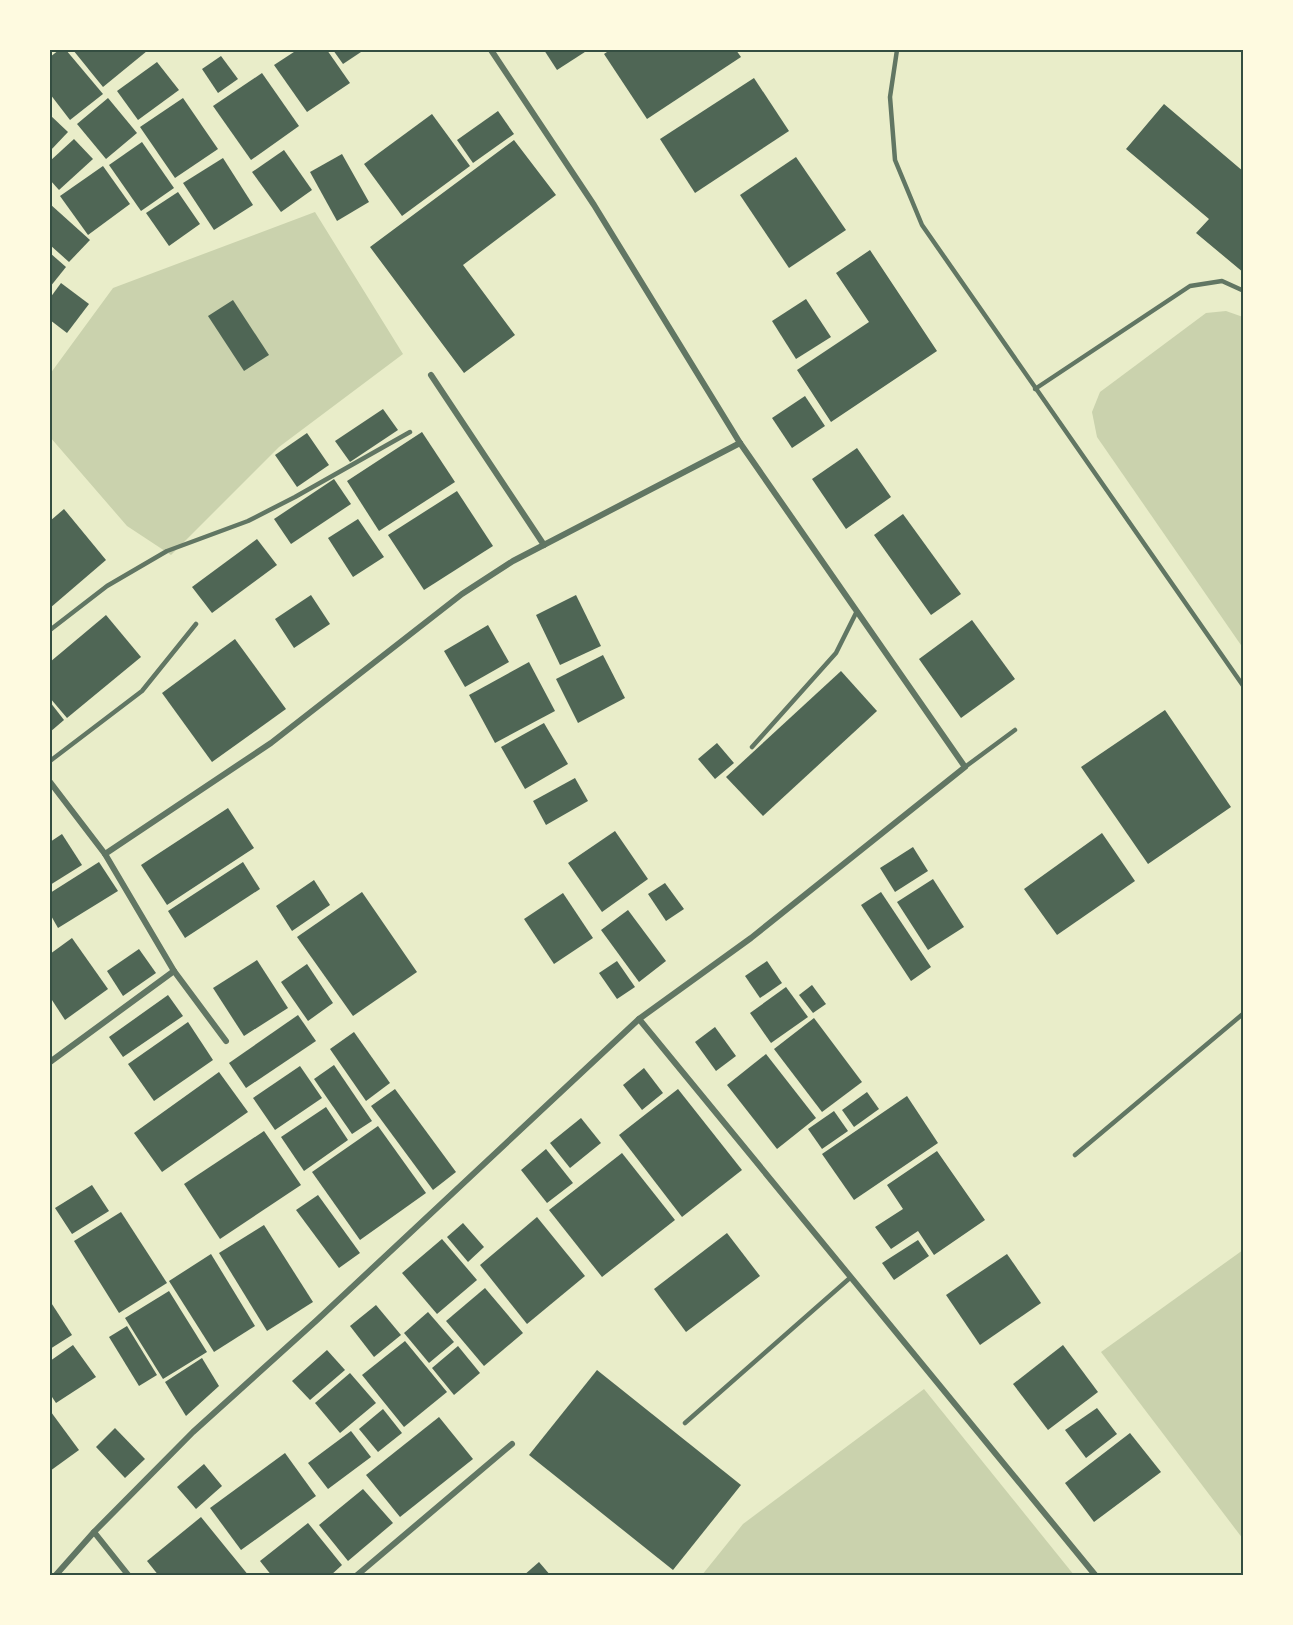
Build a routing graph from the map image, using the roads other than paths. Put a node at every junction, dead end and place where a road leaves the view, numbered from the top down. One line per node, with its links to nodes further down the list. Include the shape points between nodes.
1 (491, 50): 7 (street, via 594,205)
2 (897, 50): 5 (lane, via 890,97 895,160 922,225)
3 (1244, 291): 5 (lane, via 1222,281 1190,286)
4 (431, 375): 8 (street)
5 (1035, 389): 12 (lane)
6 (410, 432): 11 (lane, via 248,521 167,551 106,585)
7 (740, 443): 8 (street); 9 (street)
8 (544, 545): 18 (street, via 462,594 271,743)
9 (857, 611): 14 (lane, via 836,653); 16 (street)
10 (196, 624): 15 (lane, via 142,691)
11 (50, 630)
12 (1244, 687)
13 (1015, 730): 16 (lane)
14 (752, 747)
15 (50, 760)
16 (964, 767): 21 (street, via 751,938)
17 (50, 782): 18 (street)
18 (105, 854): 19 (street)
19 (174, 971): 22 (street); 23 (street)
20 (1244, 1013): 24 (lane)
21 (639, 1019): 25 (street); 28 (street, via 193,1432)
22 (226, 1041)
23 (50, 1062)
24 (1075, 1155)
25 (851, 1277): 26 (lane); 32 (street)
26 (685, 1423)
27 (512, 1444): 31 (street)
28 (94, 1532): 29 (street); 30 (street)
29 (55, 1575)
30 (129, 1575)
31 (356, 1575)
32 (1096, 1575)

